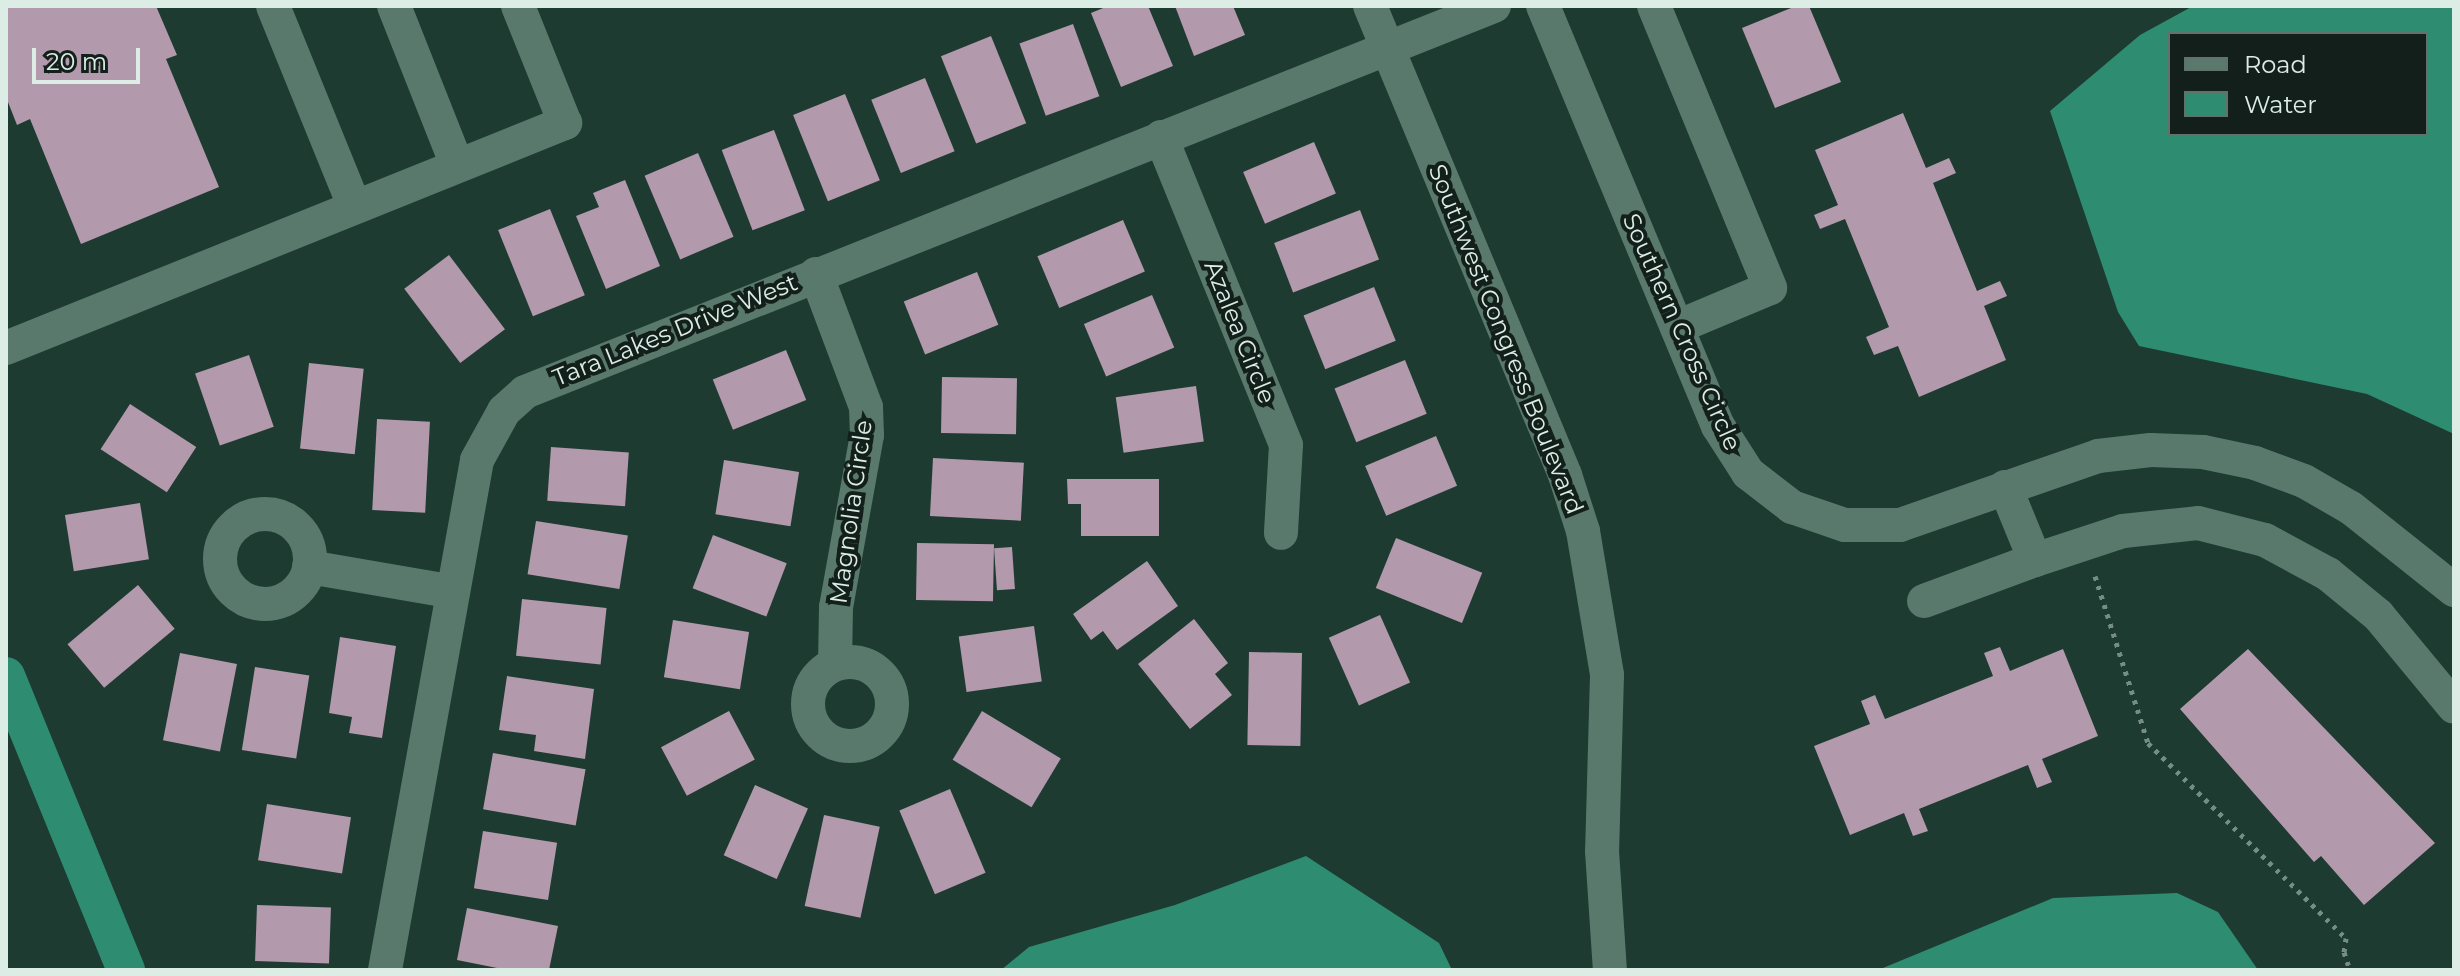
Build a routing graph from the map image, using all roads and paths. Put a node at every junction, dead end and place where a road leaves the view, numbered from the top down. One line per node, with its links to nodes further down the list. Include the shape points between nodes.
1 (273, 6): 11 (street)
2 (394, 6): 10 (street)
3 (518, 6): 10 (street, via 565,123)
4 (1370, 6): 8 (street, Southwest Congress Boulevard)
5 (1494, 6): 8 (street, Tara Lakes Drive West)
6 (1543, 6): 13 (street, Southern Cross Circle)
7 (1654, 6): 13 (street, via 1770,288)
8 (1387, 47): 9 (street, Tara Lakes Drive West); 26 (street, Southwest Congress Boulevard, via 1565,475 1583,531 1607,675 1602,851)
9 (1161, 137): 12 (street, Tara Lakes Drive West); 16 (street, Azalea Circle, via 1286,445)
10 (457, 165): 11 (street)
11 (354, 205): 14 (street)
12 (816, 274): 21 (street, Tara Lakes Drive West, via 550,379 515,401 488,434 477,460); 23 (street, Magnolia Circle, via 866,407 867,435 836,607)
13 (1677, 327): 15 (street, Southern Cross Circle, via 1731,451 1769,492 1792,507 1845,525 1900,525)
14 (6, 348)
15 (2005, 487): 17 (street); 20 (street, Southern Cross Circle, via 2098,456 2151,450 2203,452 2255,463 2304,481 2351,508)
16 (1281, 533)
17 (2035, 560): 22 (street); 24 (street, via 2123,531 2198,523 2265,540 2328,574 2378,615)
18 (309, 567): 21 (street)
19 (2092, 569): 27 (path, via 2148,743 2346,938)
20 (2454, 590)
21 (453, 592): 25 (street, Tara Lakes Drive West)
22 (1924, 601)
23 (835, 664)
24 (2454, 707)
25 (385, 970)
26 (1610, 970)
27 (2350, 970)

